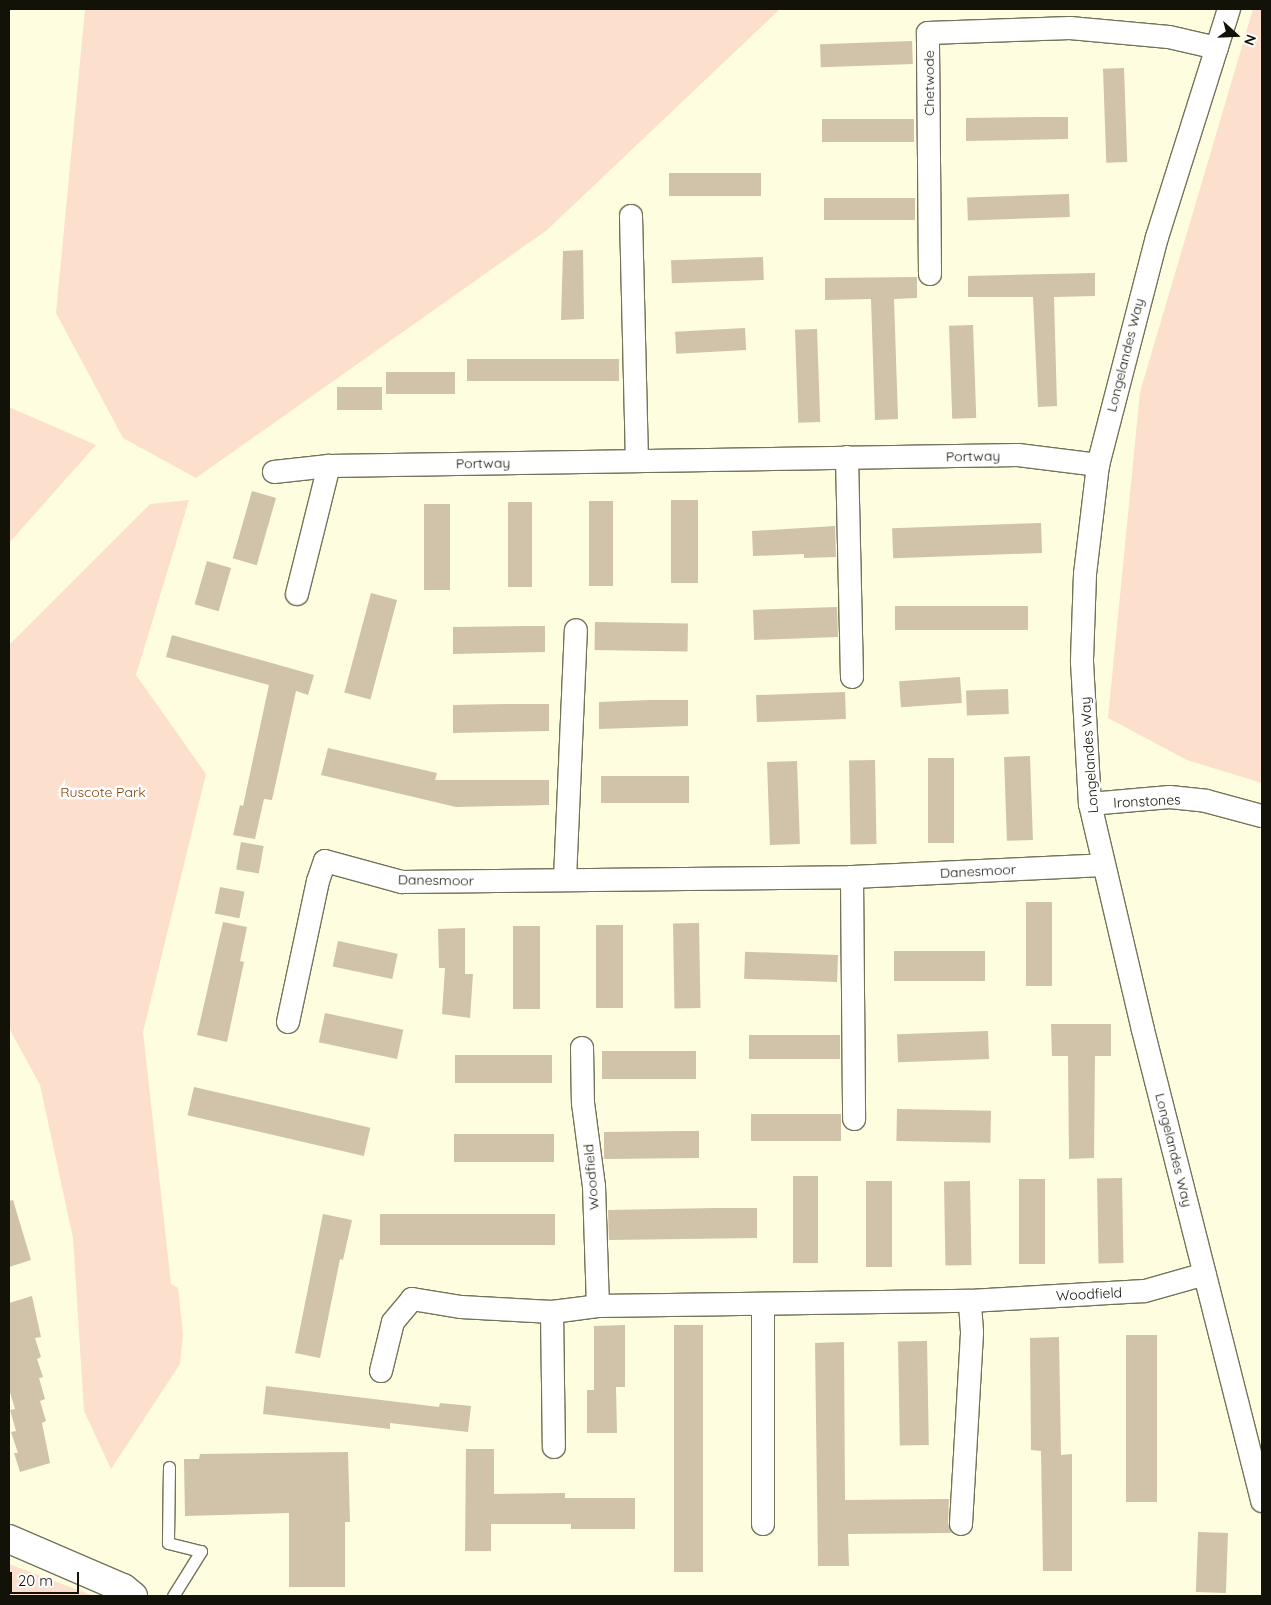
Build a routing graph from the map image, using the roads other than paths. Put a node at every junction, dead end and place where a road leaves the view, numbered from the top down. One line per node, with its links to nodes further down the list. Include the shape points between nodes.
1 (1229, 9): 3 (street, Longelandes Way)
2 (1070, 18): 3 (street, Chetwode); 5 (street, Chetwode, via 928,33)
3 (1217, 48): 8 (street, Longelandes Way, via 1157,237)
4 (631, 216): 7 (street)
5 (930, 274)
6 (847, 457): 7 (street, Portway); 8 (street, Portway, via 1018,455); 13 (street)
7 (637, 460): 9 (street, Portway)
8 (1098, 465): 14 (street, Longelandes Way, via 1085,574 1082,662)
9 (329, 466): 10 (street, Portway); 11 (street)
10 (274, 472)
11 (297, 594)
12 (576, 630): 18 (street)
13 (852, 677)
14 (1090, 804): 15 (street, Ironstones, via 1170,797 1223,804); 16 (street, Longelandes Way)
15 (1262, 816)
16 (1104, 865): 17 (street, Danesmoor); 22 (street, Longelandes Way)
17 (852, 877): 18 (street, Danesmoor); 21 (street)
18 (565, 879): 19 (street, Danesmoor, via 402,882 325,861)
19 (288, 1022)
20 (582, 1048): 25 (street, Woodfield, via 583,1103 594,1186)
21 (854, 1119)
22 (1206, 1274): 23 (street, Woodfield, via 1145,1291); 30 (street, Longelandes Way)
23 (970, 1301): 24 (street, Woodfield); 32 (street, via 972,1332)
24 (763, 1304): 25 (street, Woodfield); 31 (street)
25 (598, 1306): 26 (street, Woodfield)
26 (552, 1312): 27 (street, Woodfield, via 461,1307 412,1299 393,1322); 28 (street)
27 (381, 1371)
28 (554, 1448)
29 (169, 1467): 35 (lane, via 168,1543 201,1551)
30 (1262, 1501)
31 (763, 1524)
32 (961, 1524)
33 (9, 1539): 34 (street, via 123,1588)
34 (133, 1596)
35 (173, 1596)

